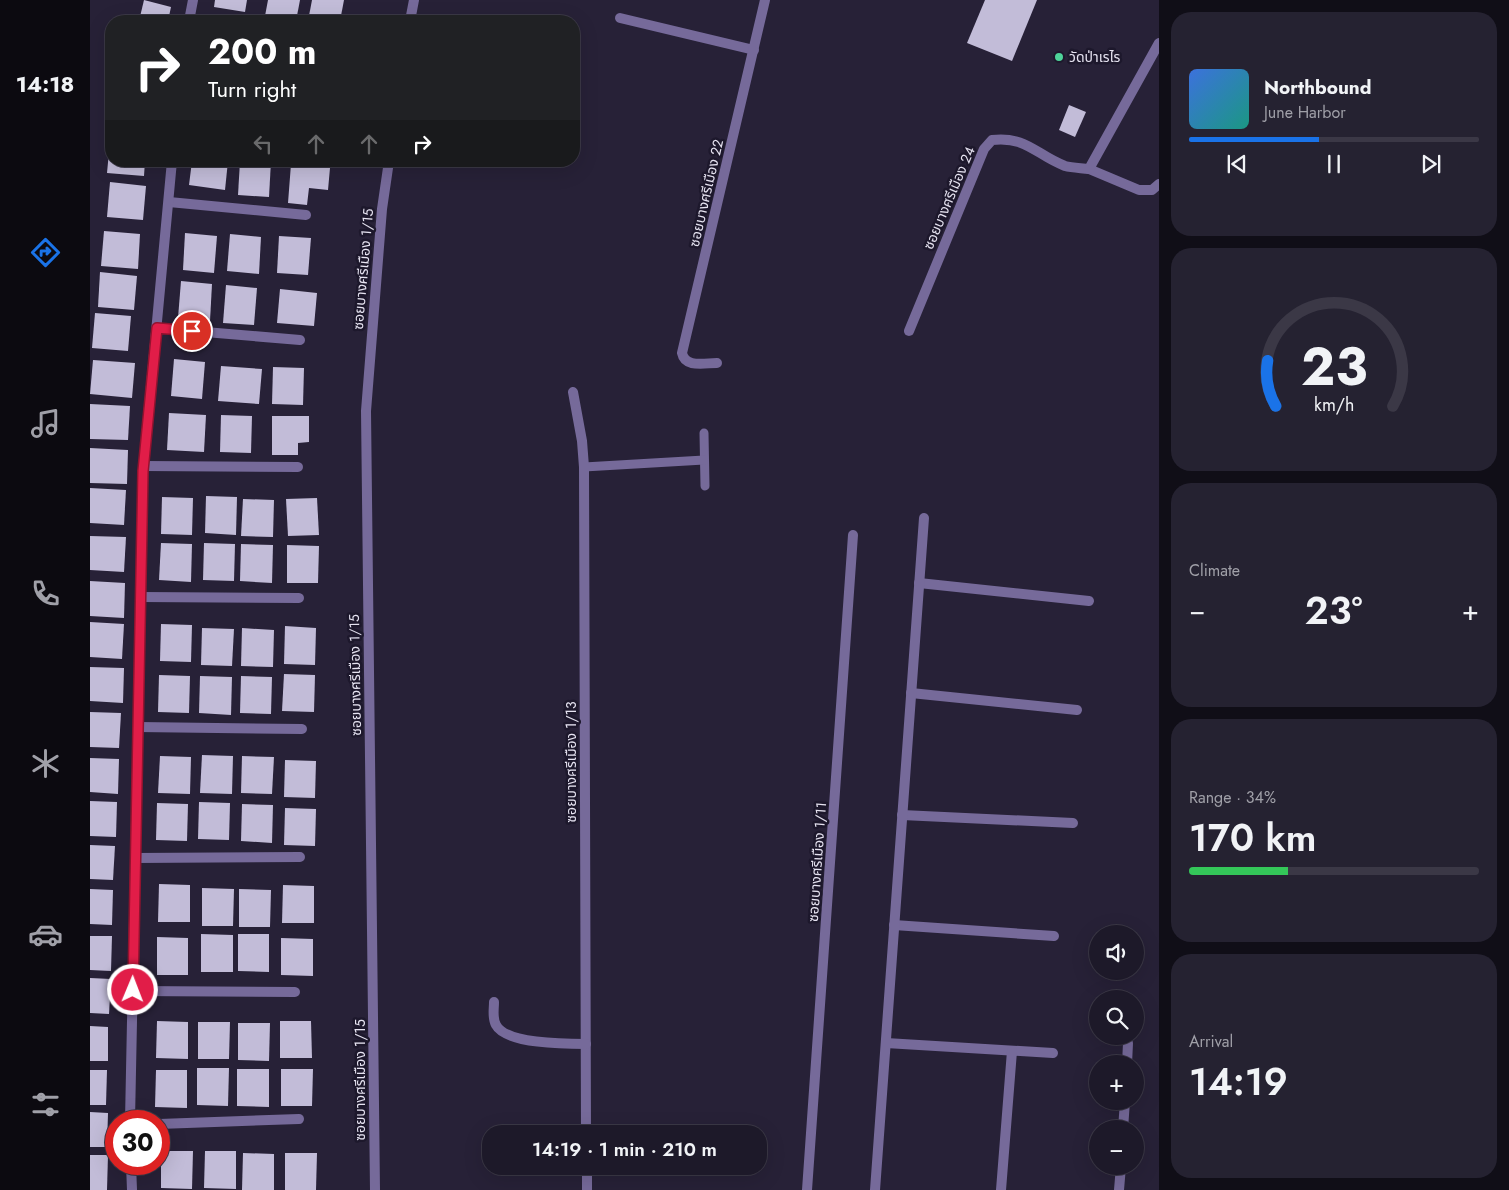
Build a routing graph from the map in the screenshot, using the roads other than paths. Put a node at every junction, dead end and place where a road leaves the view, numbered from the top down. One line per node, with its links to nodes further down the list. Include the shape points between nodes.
1 (193, 0): 3 (street)
2 (766, 0): 6 (street, ซอยบางศรีเมือง 22)
3 (190, 15)
4 (620, 18): 6 (street)
5 (1159, 43): 9 (street)
6 (754, 50): 16 (street, ซอยบางศรีเมือง 22, via 682,353 688,363)
7 (172, 167): 11 (street)
8 (388, 167): 55 (street, ซอยบางศรีเมือง 1/15, via 366,411)
9 (1089, 168): 10 (street, via 1139,190 1152,190); 14 (street, ซอยบางศรีเมือง 24, via 1066,166 1019,141 1007,138 992,140 984,149)
10 (1159, 184)
11 (169, 202): 12 (street); 13 (street)
12 (306, 215)
13 (157, 328): 15 (street); 20 (street)
14 (909, 331)
15 (300, 340)
16 (717, 363)
17 (574, 392): 22 (street, ซอยบางศรีเมือง 1/13)
18 (704, 432): 19 (lane)
19 (704, 460): 22 (lane); 23 (lane)
20 (144, 466): 21 (street); 27 (street)
21 (298, 467)
22 (584, 467): 44 (street, ซอยบางศรีเมือง 1/13)
23 (705, 486)
24 (924, 518): 26 (street)
25 (853, 536): 57 (street, ซอยบางศรีเมือง 1/11)
26 (919, 583): 29 (street); 30 (street)
27 (141, 597): 28 (street); 32 (street)
28 (299, 598)
29 (1089, 602)
30 (911, 693): 31 (street); 34 (street)
31 (1077, 710)
32 (138, 727): 33 (street); 37 (street)
33 (302, 729)
34 (902, 815): 35 (street); 38 (street)
35 (1072, 823)
36 (300, 857): 37 (street)
37 (135, 858): 40 (street)
38 (894, 925): 39 (street); 43 (street)
39 (1054, 936)
40 (133, 990): 41 (street); 47 (street)
41 (295, 992)
42 (494, 1002): 44 (street, via 496,1027 505,1033 541,1043)
43 (886, 1043): 45 (street); 58 (street)
44 (586, 1044): 50 (street, ซอยบางศรีเมือง 1/13)
45 (1012, 1050): 46 (street); 59 (street)
46 (1053, 1053)
47 (130, 1110)
48 (300, 1119): 49 (street)
49 (170, 1124)
50 (586, 1125)
51 (131, 1175): 54 (street)
52 (586, 1175): 56 (street)
53 (1120, 1175): 60 (street)
54 (132, 1190)
55 (375, 1190)
56 (587, 1190)
57 (807, 1190)
58 (875, 1190)
59 (1001, 1190)
60 (1119, 1190)

